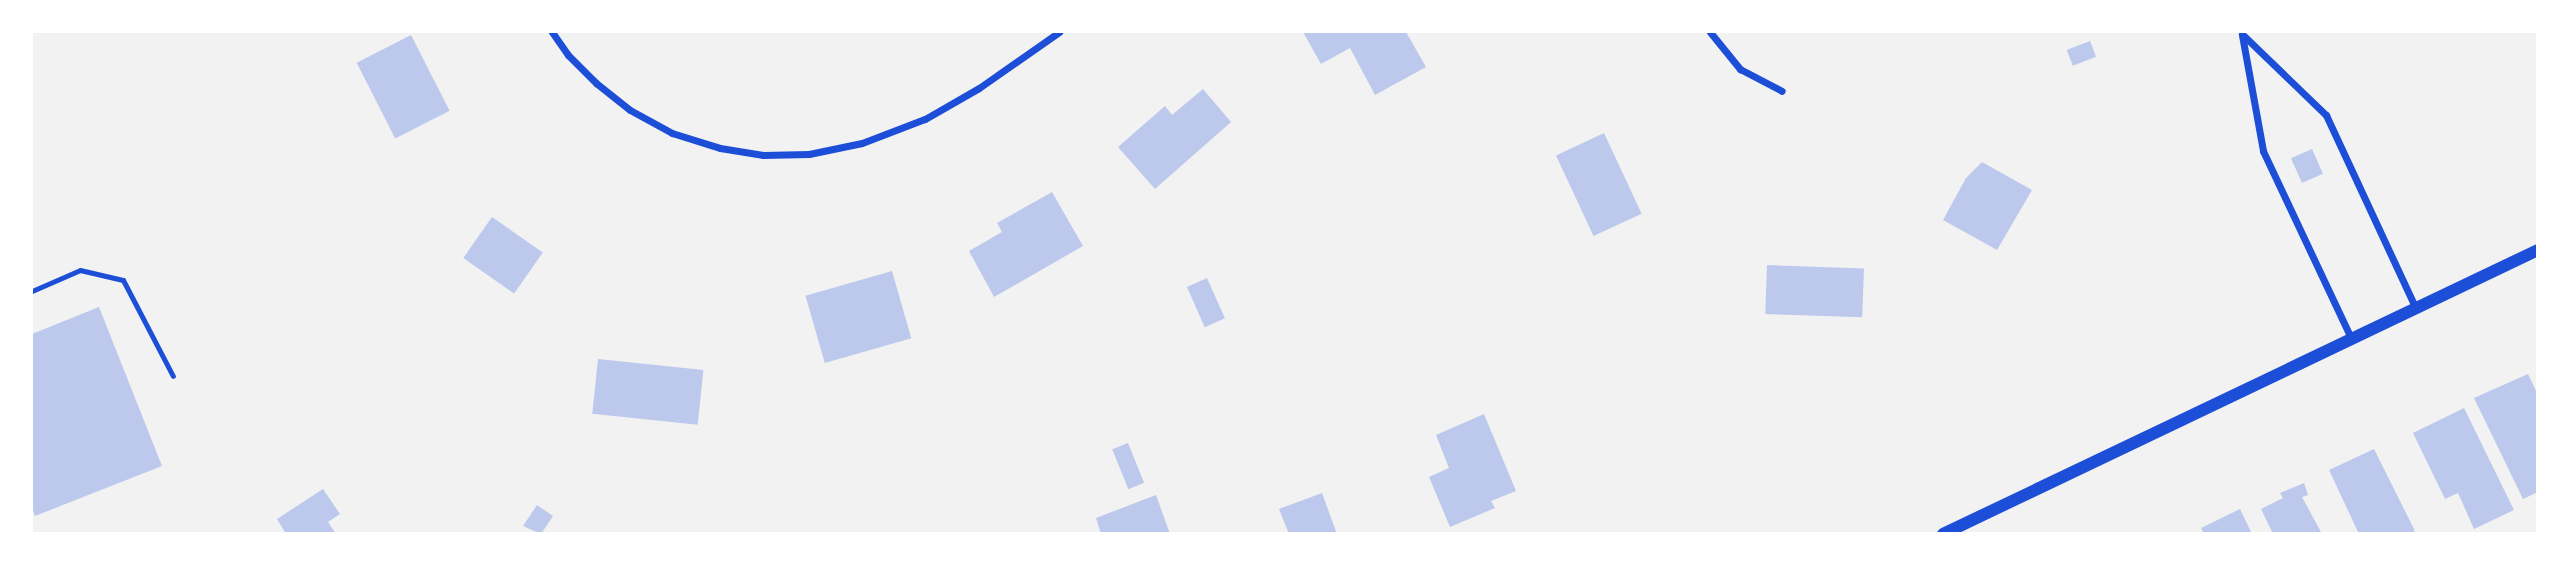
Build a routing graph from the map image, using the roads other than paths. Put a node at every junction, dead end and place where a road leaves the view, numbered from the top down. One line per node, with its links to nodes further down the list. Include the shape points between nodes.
1 (552, 32): 2 (street, via 596,83 630,110 672,133 763,155 809,154 862,143 925,119)
2 (1059, 32)
3 (1710, 32): 5 (street, via 1740,69)
4 (2241, 33): 8 (street, via 2326,115); 9 (street, via 2263,151)
5 (1782, 91)
6 (2538, 250): 8 (street)
7 (32, 291): 10 (lane, via 80,270 123,280)
8 (2415, 307): 9 (street)
9 (2351, 338): 11 (street)
10 (173, 376)
11 (1942, 534)

